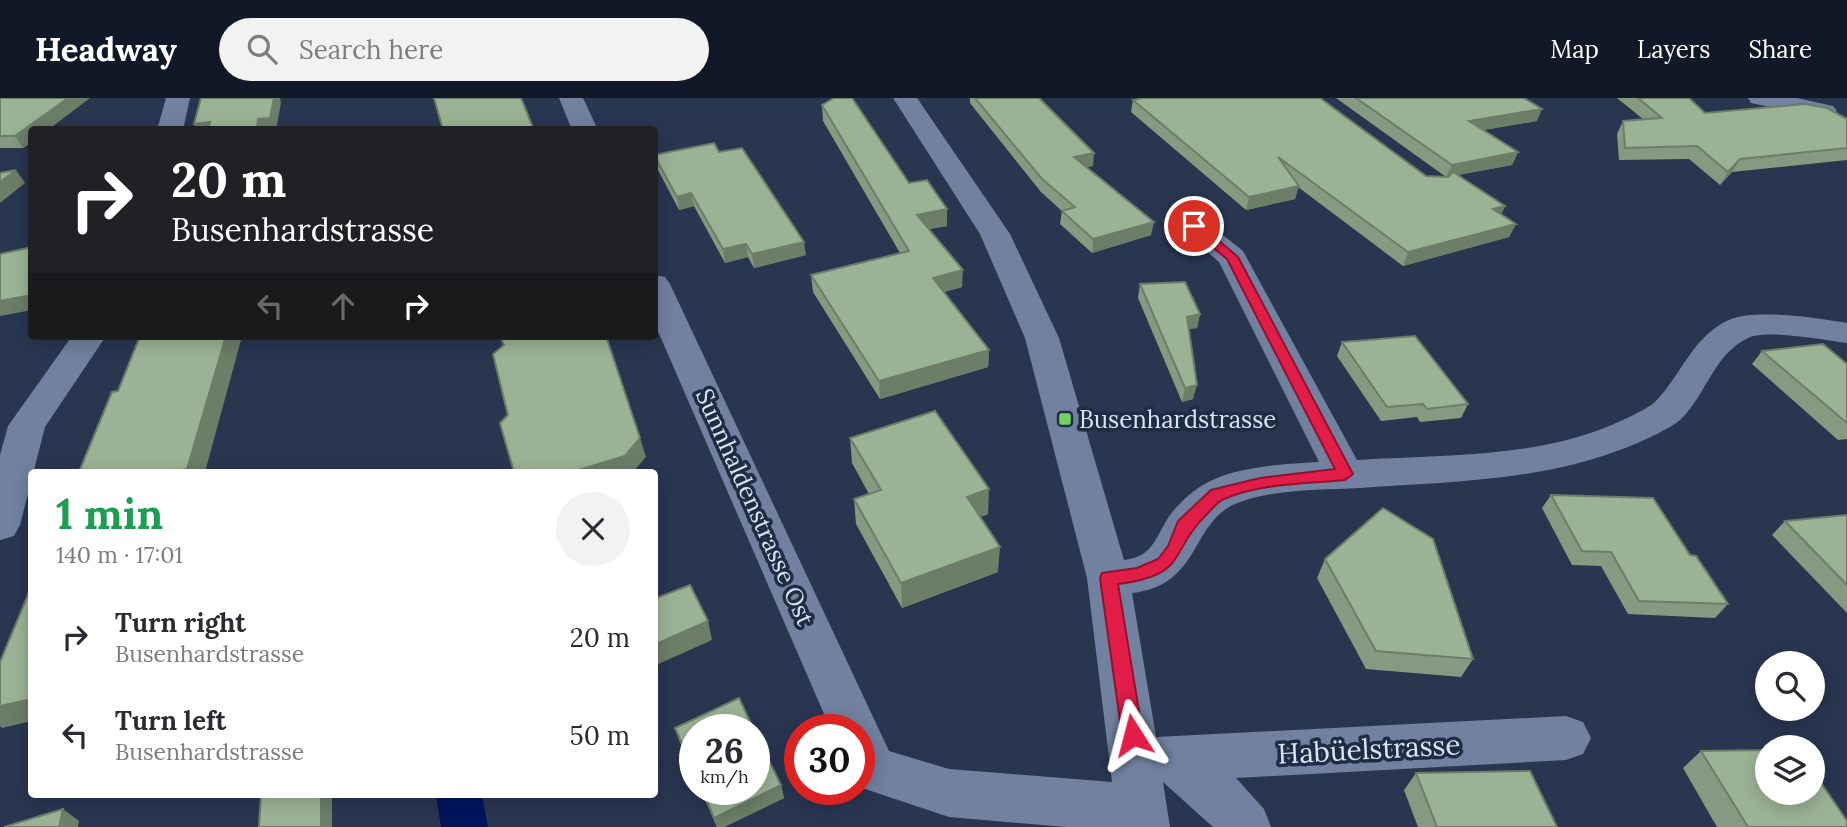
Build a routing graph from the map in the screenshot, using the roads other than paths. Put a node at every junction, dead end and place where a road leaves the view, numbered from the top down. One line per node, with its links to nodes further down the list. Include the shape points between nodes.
1 (178, 98): 7 (street)
2 (571, 98): 8 (street)
3 (905, 98): 15 (street, via 995,234 1042,338)
4 (1760, 98): 6 (street)
5 (1790, 98): 6 (street)
6 (1835, 114)
7 (171, 126)
8 (583, 126)
9 (1194, 226): 13 (street, via 1232,257)
10 (658, 293): 16 (street, Sunnhaldenstrasse Ost)
11 (1847, 334): 13 (street, via 1807,326 1741,327 1710,350 1668,411 1614,439 1564,453 1493,466)
12 (86, 340): 14 (street, via 27,426)
13 (1345, 474): 15 (street, via 1276,481 1217,495 1184,526 1164,563 1139,575)
14 (0, 525)
15 (1108, 578): 19 (street)
16 (848, 714)
17 (1566, 738): 19 (street, Habüelstrasse)
18 (875, 770): 19 (street, via 949,793)
19 (1149, 789): 20 (street, via 1202,780)
20 (1245, 827)

